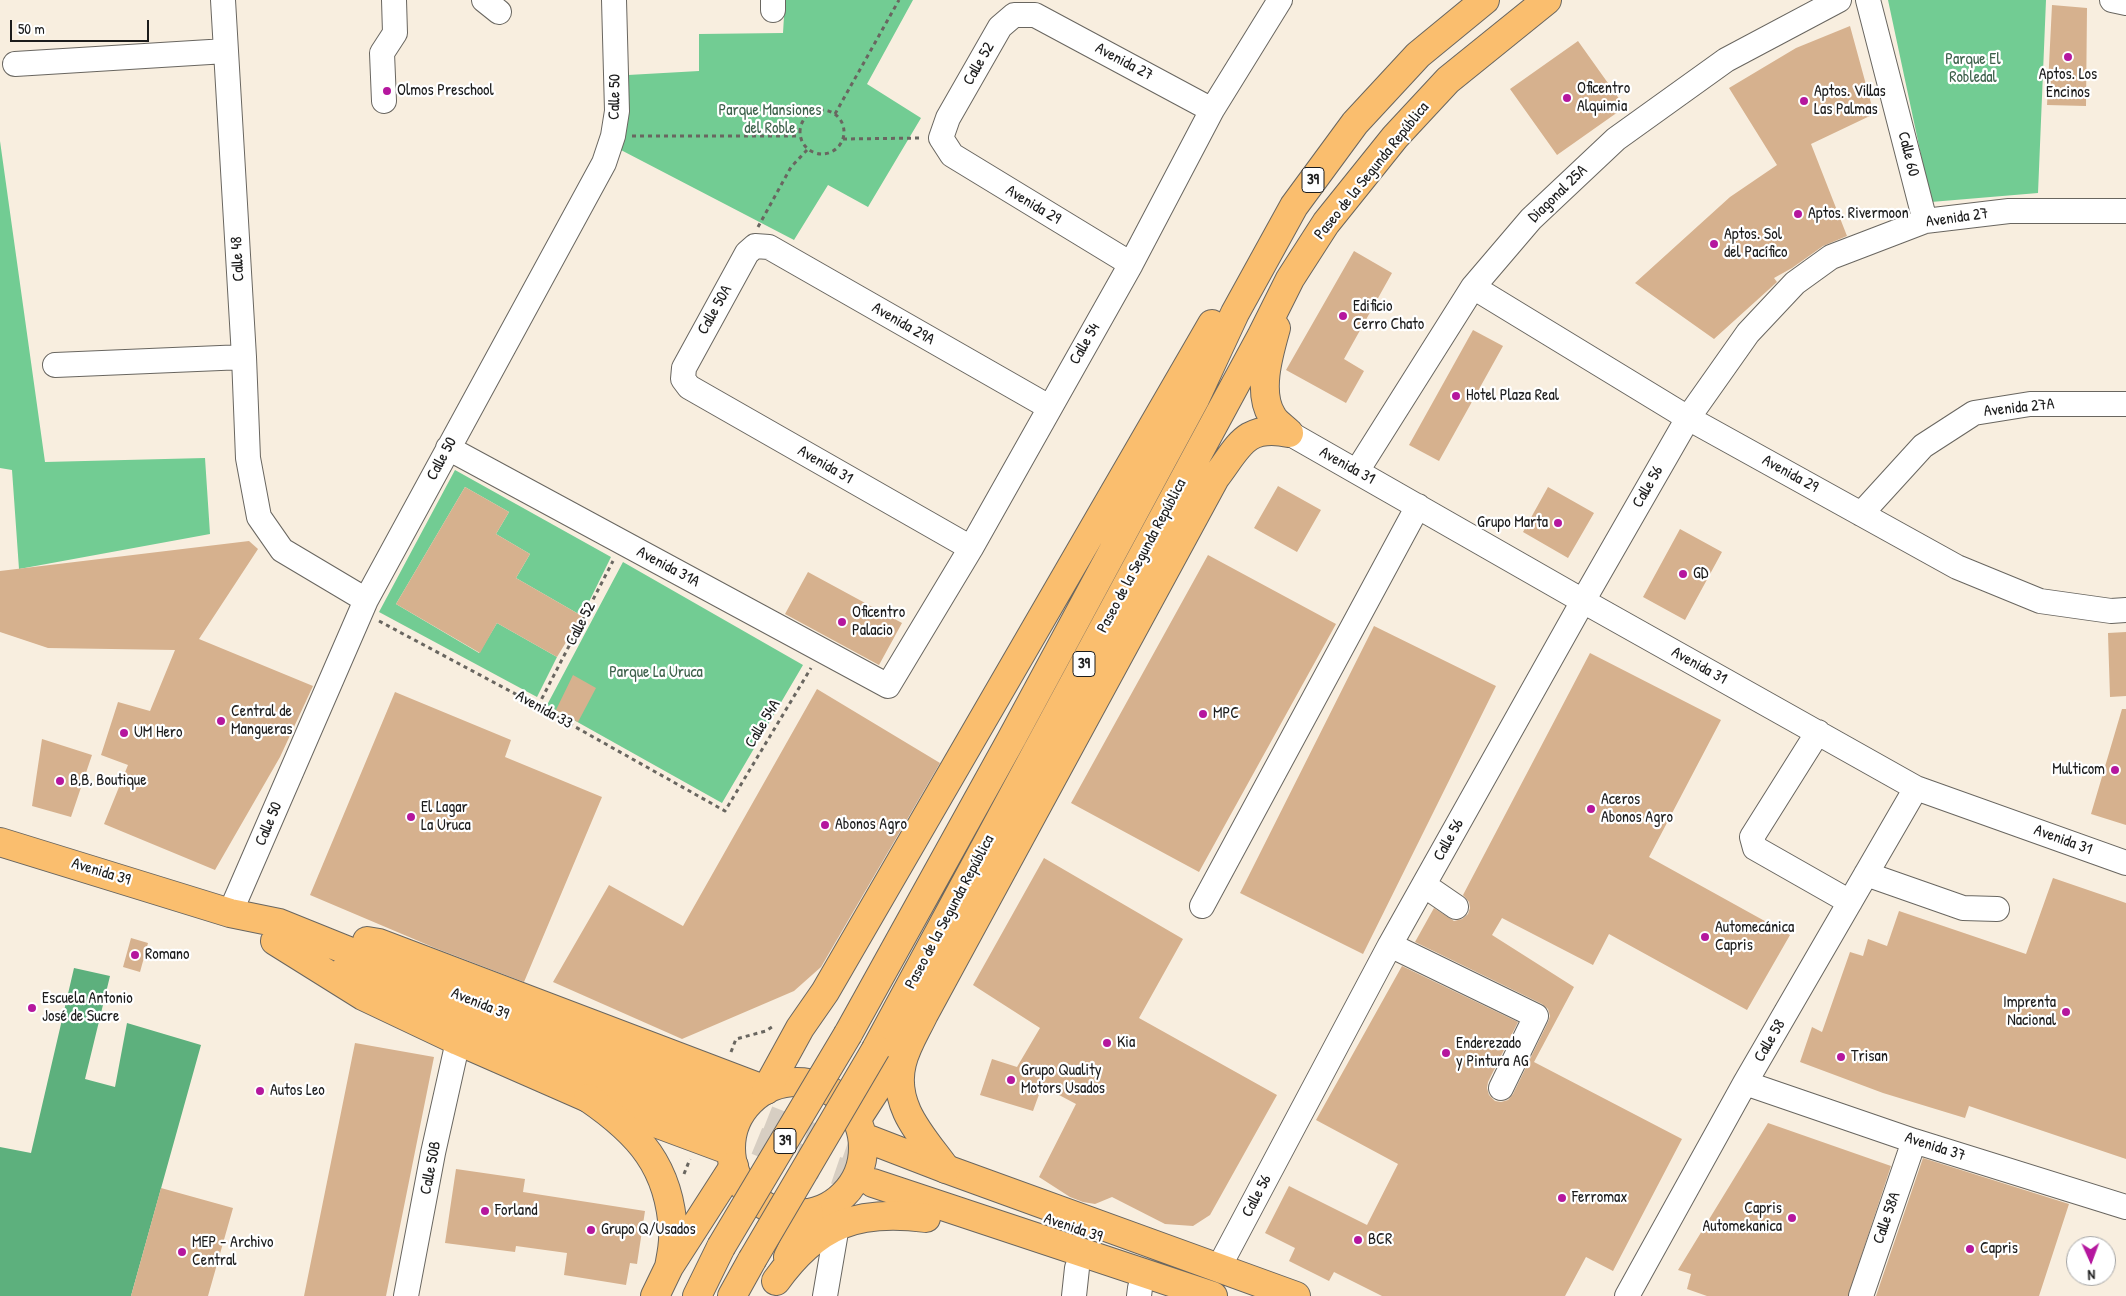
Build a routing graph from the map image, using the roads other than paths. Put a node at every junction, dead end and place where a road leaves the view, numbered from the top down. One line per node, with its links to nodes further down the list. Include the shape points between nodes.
1 (223, 0): 13 (street, Calle 48)
2 (394, 0): 16 (street, via 395,33 382,54)
3 (614, 0): 34 (street, Calle 50, via 617,111 604,163)
4 (1280, 0): 17 (street, Calle 54)
5 (1458, 0): 14 (main road)
6 (1485, 0): 14 (main road, Paseo de la Segunda República / 39)
7 (1547, 0): 24 (main road, Paseo de la Segunda República / 39, via 1448,80 1401,130 1326,223)
8 (1838, 0): 25 (street, Diagonal 25A, via 1726,60 1616,139 1531,219)
9 (1868, 0): 21 (street, Calle 60)
10 (2112, 0): 11 (street)
11 (2126, 3)
12 (1035, 15): 17 (street, Avenida 27); 18 (street, Calle 52, via 1014,15 1000,27 948,118)
13 (226, 51): 15 (street); 27 (street, Calle 48)
14 (1418, 55): 19 (main road, Paseo de la Segunda República / 39, via 1356,123)
15 (15, 64)
16 (384, 102)
17 (1212, 110): 23 (street, Calle 54)
18 (941, 138): 23 (street, Avenida 29, via 952,155)
19 (1294, 206): 61 (main road, via 1218,313); 80 (main road, Paseo de la Segunda República / 39, bridge, via 1040,686 848,1034 721,1247)
20 (2126, 211): 21 (street, Avenida 27, via 2009,211)
21 (1925, 221): 32 (street, Avenida 27, via 1831,257 1795,283 1748,333)
22 (756, 246): 29 (street, Calle 50A, via 747,253 684,368); 31 (street, Avenida 29A, via 769,247)
23 (1132, 264): 31 (street, Calle 54)
24 (1290, 278): 26 (main road, Paseo de la Segunda República / 39); 33 (main road, via 1270,350 1265,388 1272,416)
25 (1473, 287): 32 (street, Avenida 29); 35 (street, Diagonal 25A)
26 (1260, 337): 36 (main road); 81 (main road, Paseo de la Segunda República / 39, bridge, via 876,1049)
27 (244, 357): 28 (street); 41 (street, Calle 48, via 248,458 258,516 282,550)
28 (55, 365)
29 (683, 379): 39 (street, Avenida 31, via 689,387)
30 (2126, 404): 38 (street, Avenida 27A, via 2030,404 1974,412 1923,446)
31 (1049, 407): 39 (street, Calle 54)
32 (1688, 418): 38 (street, Avenida 29); 40 (street, Calle 56)
33 (1289, 433): 35 (street, Avenida 31); 36 (main road, via 1260,431 1248,436)
34 (448, 448): 41 (street, Calle 50); 43 (street, Avenida 31A)
35 (1357, 471): 37 (street, Avenida 31)
36 (1215, 478): 57 (main road)
37 (1418, 506): 40 (street, Avenida 31); 51 (street)
38 (1861, 514): 42 (street, Avenida 29, via 1957,567 2040,601 2111,611)
39 (970, 548): 43 (street, Calle 54)
40 (1583, 601): 44 (street, Avenida 31); 49 (street, Calle 56)
41 (364, 606): 54 (street, Calle 50)
42 (2126, 610)
43 (888, 686)
44 (1818, 732): 45 (street, Avenida 31); 50 (street, via 1752,837 1754,848)
45 (1916, 788): 47 (street, Avenida 31); 48 (street, Calle 58)
46 (0, 842): 54 (main road, Avenida 39)
47 (2126, 863)
48 (1866, 874): 50 (street, Calle 58); 53 (street, via 1963,908)
49 (1424, 885): 52 (street); 56 (street, Calle 56)
50 (1850, 902): 59 (street, Calle 58)
51 (1202, 906)
52 (1456, 907)
53 (1997, 909)
54 (230, 913): 55 (main road, Avenida 39)
55 (277, 932): 58 (main road, via 363,996); 61 (main road, via 379,943); 63 (main road, Avenida 39)
56 (1390, 945): 60 (street, via 1536,1016); 74 (street, Calle 56)
57 (924, 1014): 64 (main road); 67 (main road, via 902,1061 900,1079 904,1106 914,1126)
58 (458, 1041): 62 (main road); 78 (street, Calle 50B)
59 (1745, 1083): 65 (street, Avenida 37); 87 (street, Calle 58)
60 (1501, 1088)
61 (766, 1090): 64 (main road, via 789,1082 811,1083 832,1092 849,1106); 66 (main road, via 751,1100 740,1115 733,1132)
62 (588, 1098): 63 (main road); 73 (main road, via 640,1140 658,1168 669,1200 673,1234)
63 (714, 1122): 66 (main road)
64 (860, 1128): 67 (main road); 68 (main road, via 863,1156 858,1175)
65 (1914, 1141): 69 (street, Avenida 37); 88 (street, Calle 58A)
66 (732, 1159): 70 (main road, via 742,1184 754,1198 789,1214); 73 (main road)
67 (946, 1169): 74 (main road)
68 (847, 1191): 70 (main road, via 823,1209); 71 (main road)
69 (2126, 1207)
70 (808, 1213): 76 (main road)
71 (926, 1218): 72 (main road, via 896,1214 866,1217); 75 (main road)
72 (837, 1226): 76 (main road, via 799,1252); 82 (street)
73 (669, 1267): 79 (main road)
74 (1219, 1267): 86 (main road)
75 (1077, 1268): 77 (main road); 83 (street)
76 (772, 1289)
77 (1148, 1294)
78 (406, 1296)
79 (655, 1296)
80 (697, 1296)
81 (732, 1296)
82 (825, 1296)
83 (1074, 1296)
84 (1213, 1296): 85 (main road, Avenida 39, via 877,1172)
85 (1264, 1296)
86 (1296, 1296)
87 (1627, 1296)
88 (1860, 1296)

